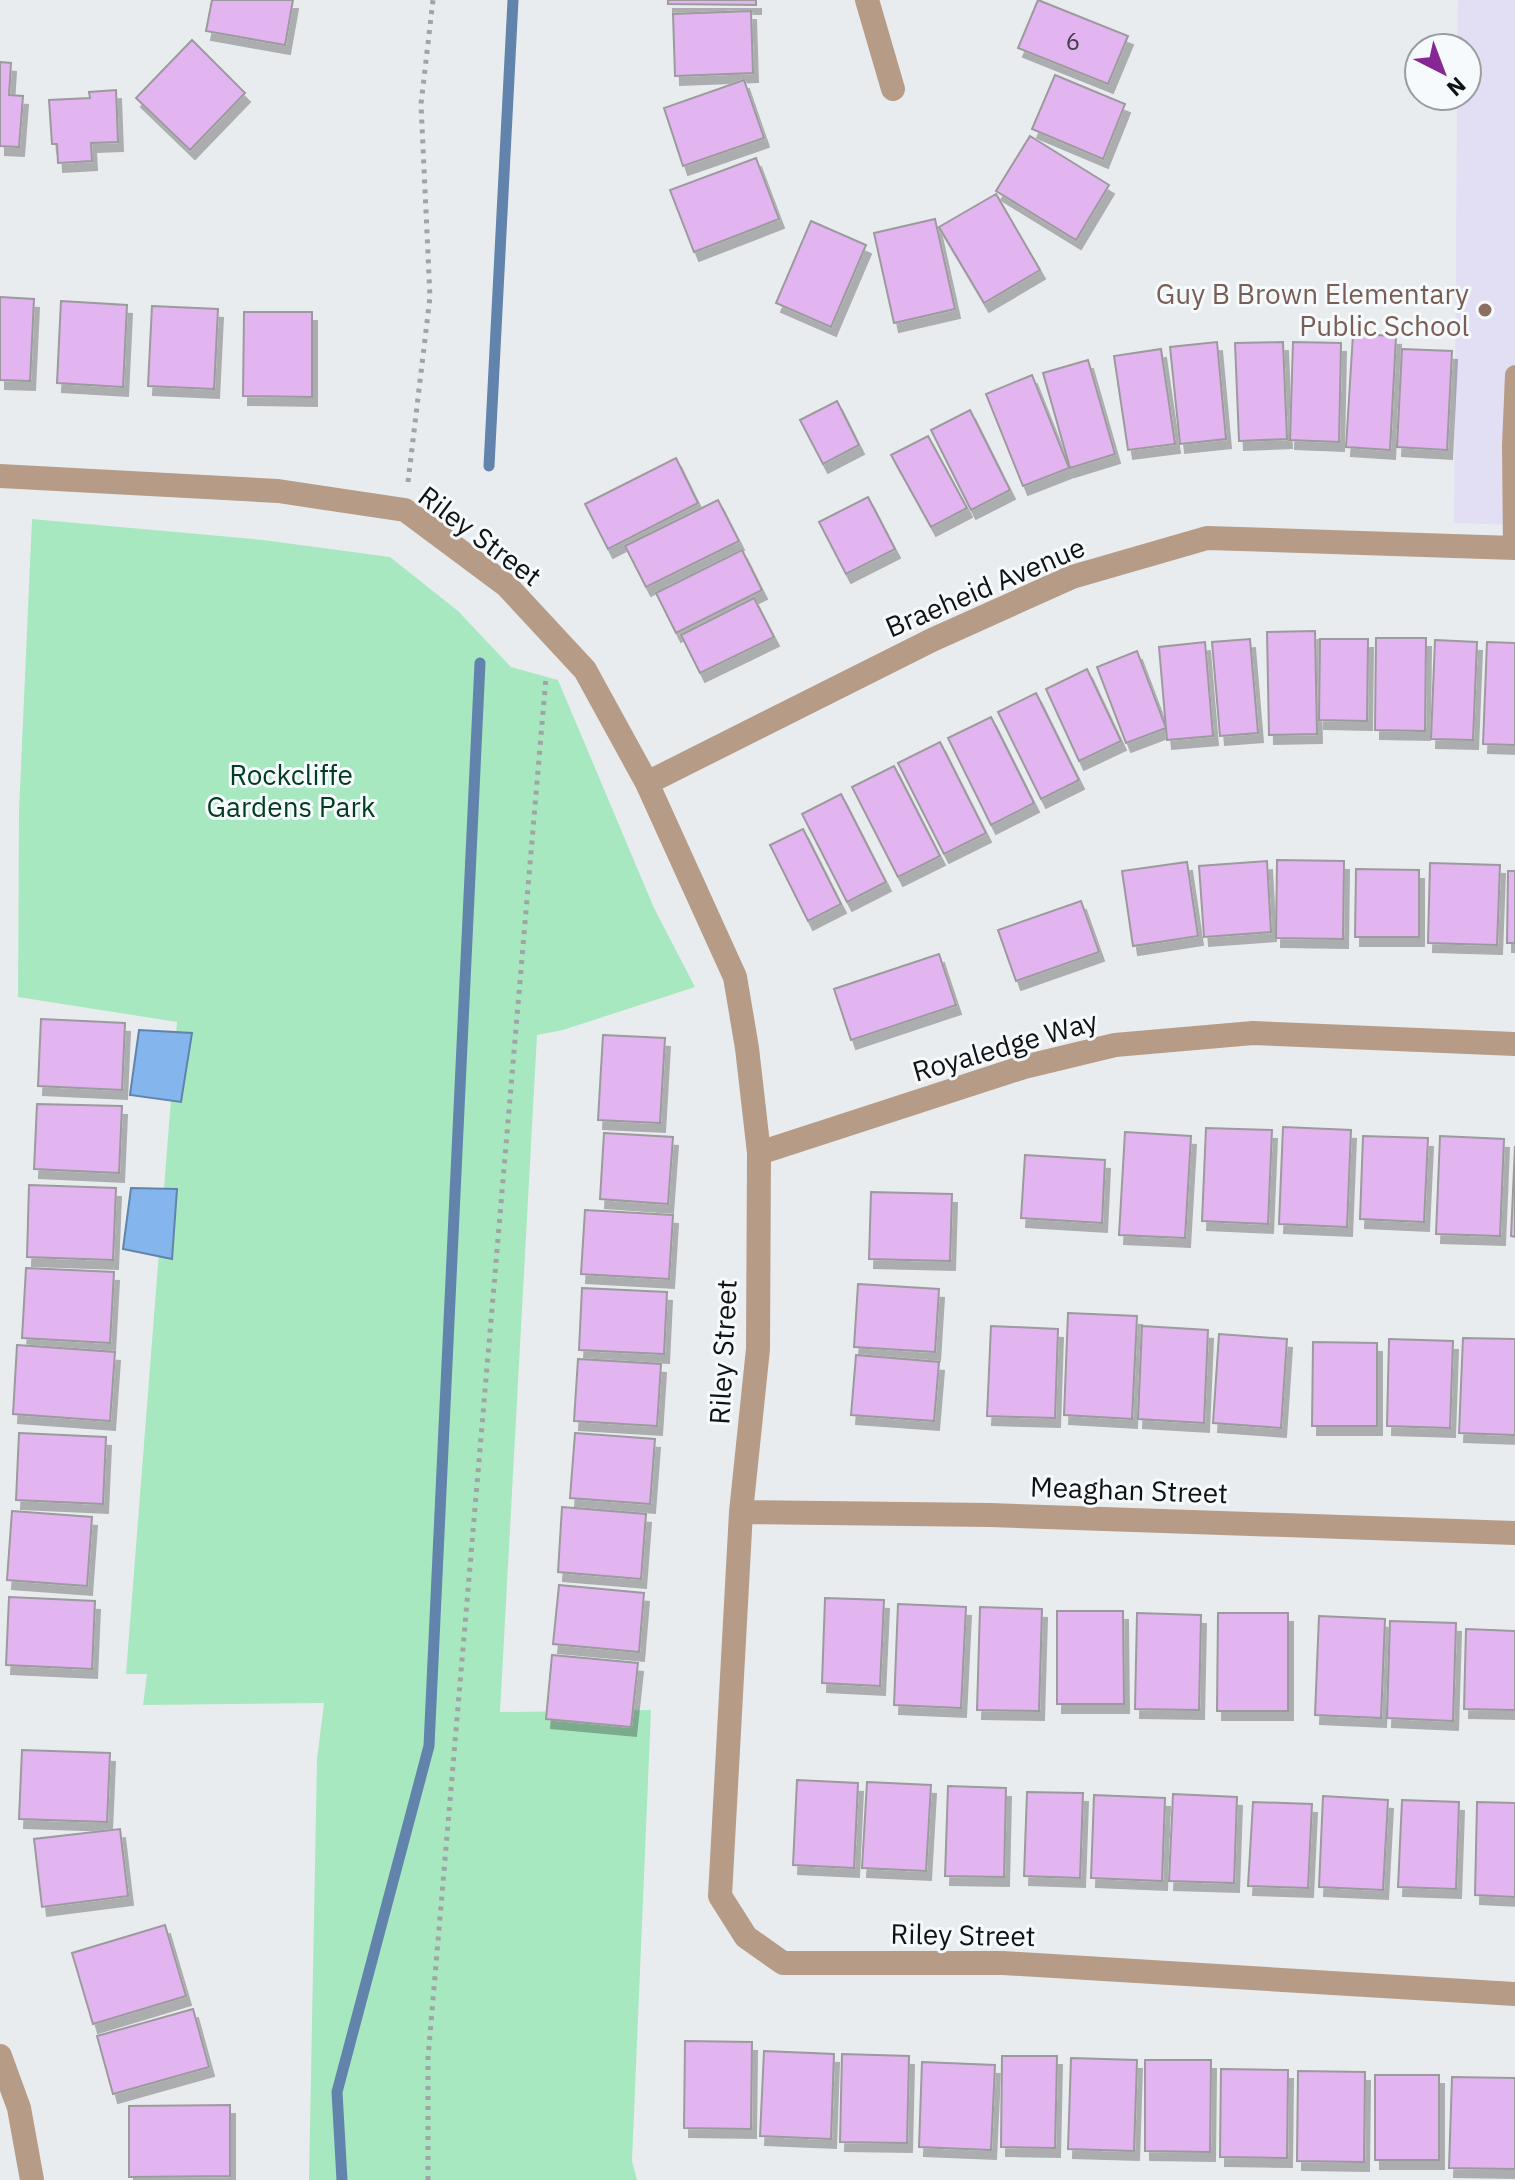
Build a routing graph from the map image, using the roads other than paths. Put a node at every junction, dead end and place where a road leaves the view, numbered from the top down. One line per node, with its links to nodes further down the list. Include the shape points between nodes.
1 (867, 0): 2 (street)
2 (893, 89)
3 (1515, 375): 4 (lane)
4 (1514, 445): 6 (lane)
5 (0, 476): 7 (street, Riley Street, via 278,491 405,510 507,586 585,670)
6 (1514, 548): 7 (street, Braeheid Avenue, via 1207,538 1072,577 932,640)
7 (647, 783): 9 (street, Riley Street, via 735,977)
8 (1515, 1044): 9 (street, Royaledge Way, via 1253,1033 1115,1045 1024,1067)
9 (759, 1153): 10 (street, Riley Street, via 758,1349)
10 (741, 1512): 11 (street, Meaghan Street); 12 (street, Riley Street, via 720,1896 746,1937 783,1963 1003,1963)
11 (1515, 1533)
12 (1515, 1994)
13 (0, 2056): 14 (street, via 19,2108)
14 (32, 2180)

